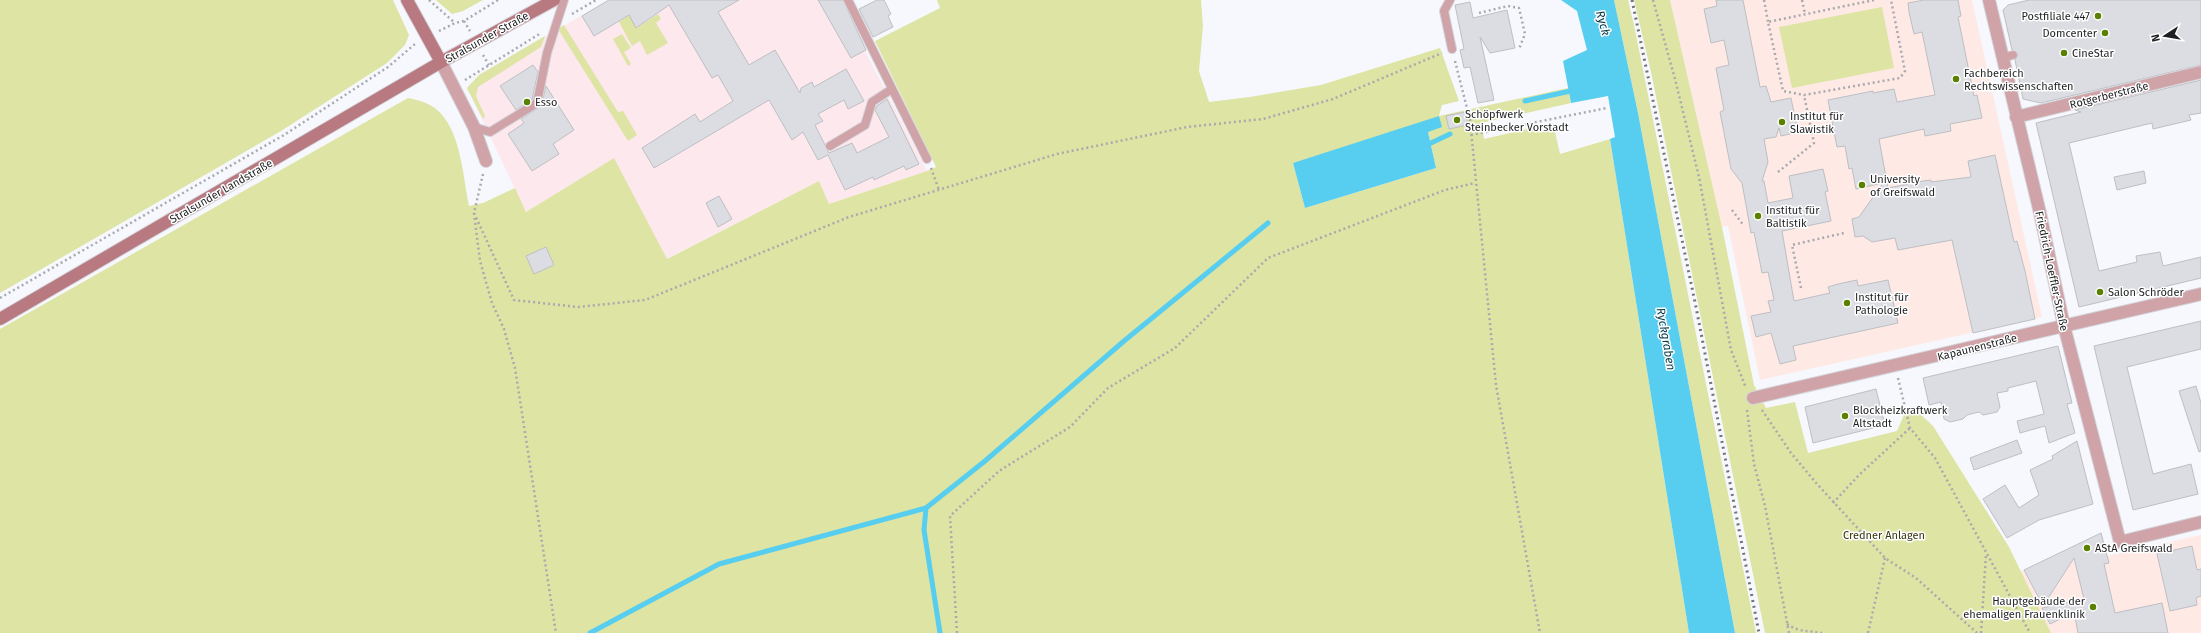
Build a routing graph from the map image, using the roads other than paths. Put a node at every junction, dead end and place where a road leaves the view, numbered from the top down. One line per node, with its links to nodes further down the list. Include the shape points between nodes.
1 (407, 0): 8 (main road)
2 (554, 0): 8 (main road, Stralsunder Straße)
3 (564, 0): 12 (lane, via 547,53 537,102 490,132)
4 (848, 0): 10 (lane)
5 (1450, 0): 7 (lane, via 1444,11)
6 (1989, 0): 11 (street, Friedrich-Loeffler-Straße, via 2008,56)
7 (1452, 49)
8 (441, 62): 12 (street); 17 (main road, Stralsunder Landstraße)
9 (2201, 72): 11 (street, Rotgerberstraße)
10 (892, 89): 13 (lane, via 872,102 865,125); 14 (lane)
11 (2016, 117): 18 (street, Friedrich-Loeffler-Straße)
12 (474, 127): 15 (street)
13 (830, 146)
14 (927, 159)
15 (486, 161)
16 (2201, 294): 18 (street, Kapaunenstraße)
17 (0, 319)
18 (2064, 326): 19 (street, Kapaunenstraße, via 1896,366); 20 (street, Friedrich-Loeffler-Straße, via 2120,542)
19 (1748, 397)
20 (2201, 522)

